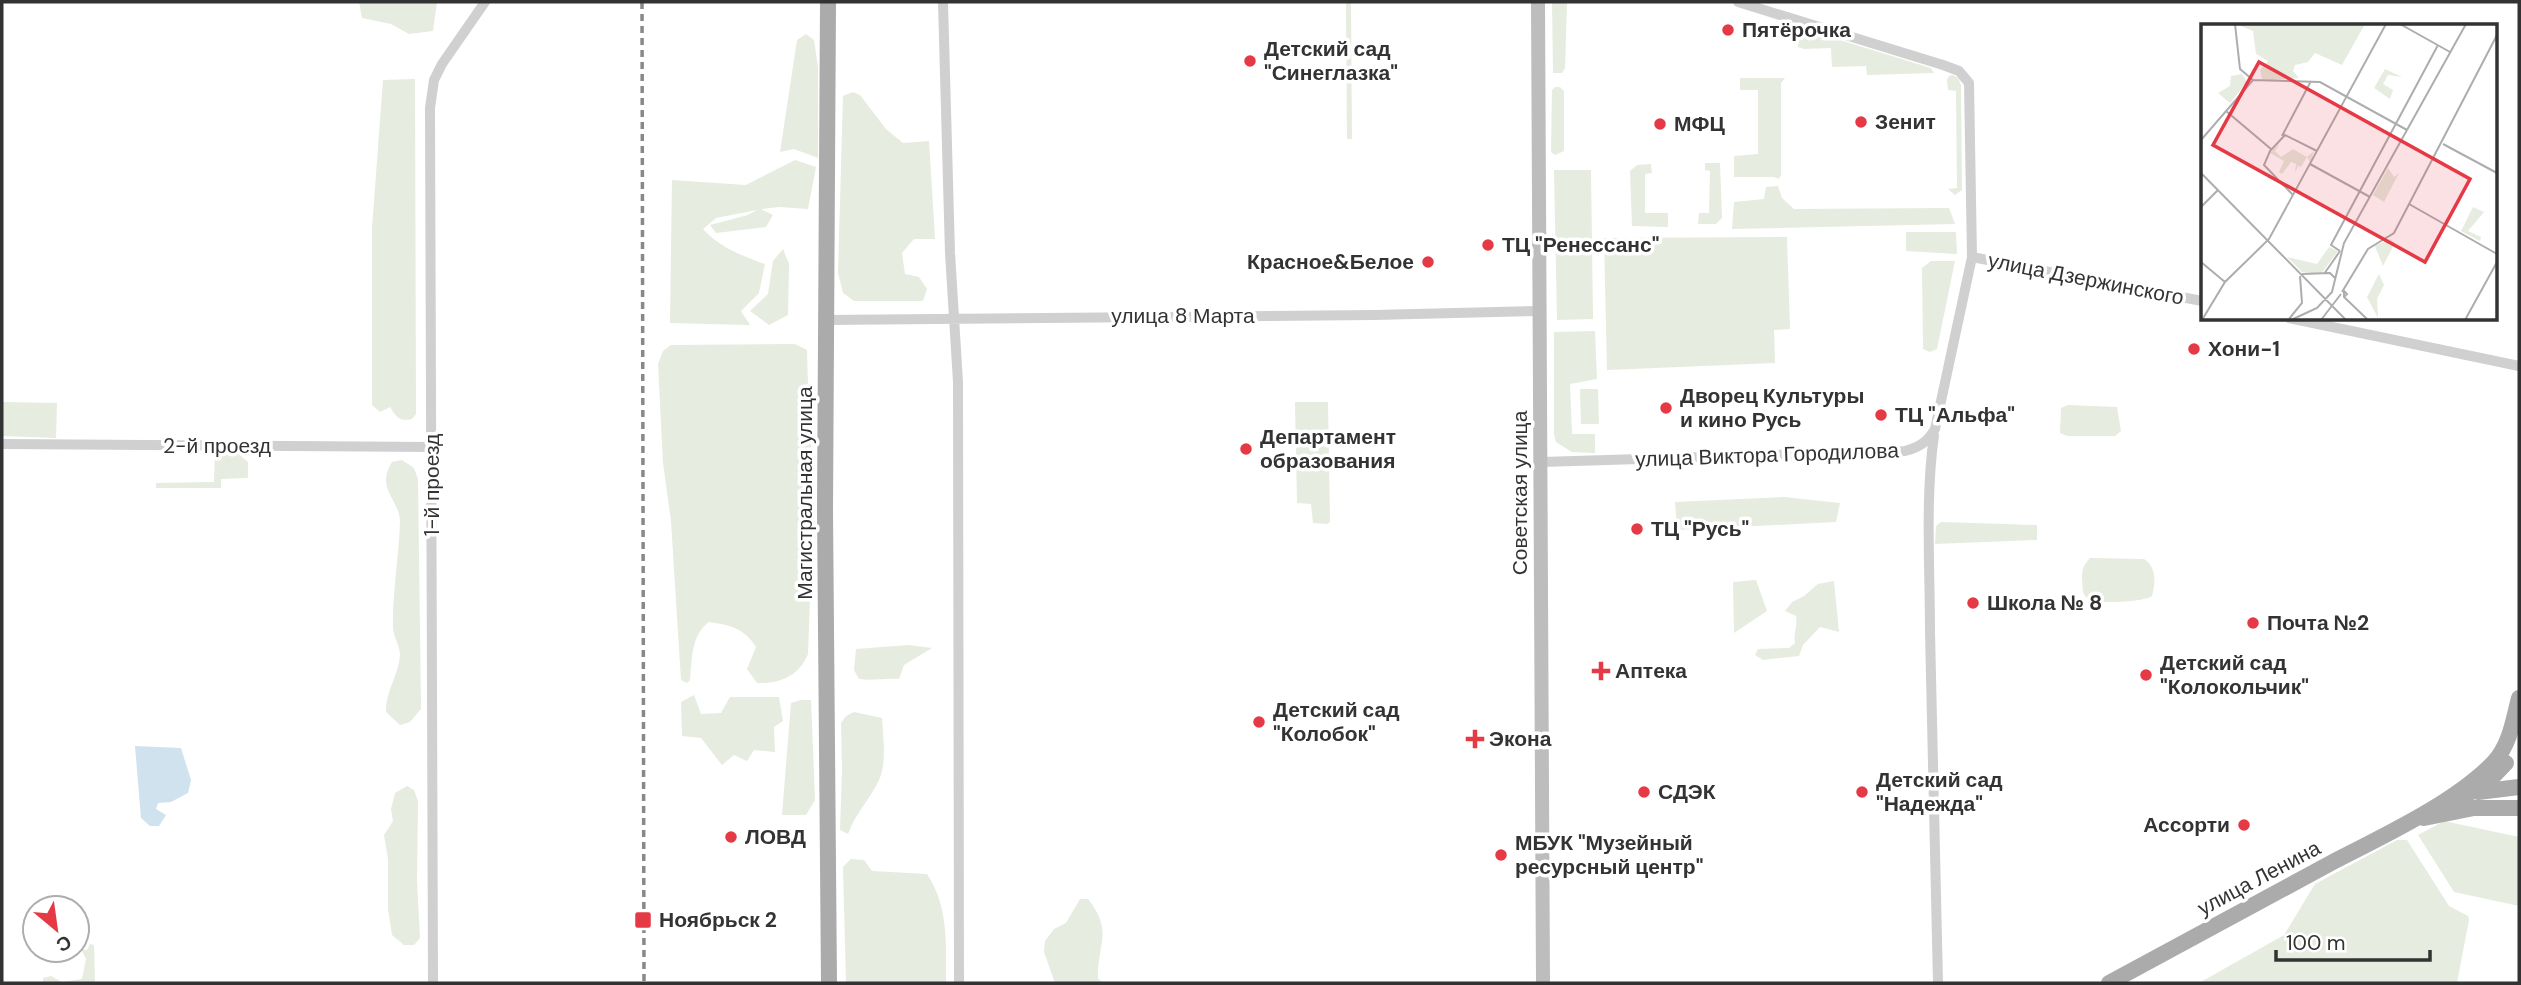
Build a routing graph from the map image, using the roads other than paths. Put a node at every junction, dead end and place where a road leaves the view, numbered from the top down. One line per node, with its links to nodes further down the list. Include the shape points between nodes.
1 (485, 2): 15 (street, 1-й проезд, via 442,64 432,93)
2 (828, 2): 10 (main road, Магистральная улица)
3 (943, 2): 9 (street)
4 (1538, 2): 8 (main road, Советская улица)
5 (1738, 2): 6 (street, улица Дзержинского, via 1906,52 1965,76 1971,91)
6 (1972, 257): 7 (street, улица Дзержинского); 13 (street)
7 (2201, 300)
8 (1539, 311): 9 (street, улица 8 Марта); 16 (main road, Советская улица)
9 (953, 318): 10 (street, улица 8 Марта); 28 (street, via 958,382)
10 (826, 320): 27 (main road, Магистральная улица)
11 (2300, 320): 12 (street)
12 (2519, 366)
13 (1935, 429): 16 (street, улица Виктора Городилова, via 1918,448 1905,451); 30 (street, via 1929,498)
14 (2, 444): 15 (street, 2-й проезд)
15 (432, 447): 26 (street, 1-й проезд)
16 (1541, 462): 29 (main road, Советская улица)
17 (2519, 698): 19 (main road, улица Ленина)
18 (2519, 718): 20 (main road, улица Ленина, via 2515,745)
19 (2507, 744): 20 (main road); 24 (main road, улица Ленина, via 2486,769)
20 (2506, 763): 21 (main road); 22 (main road, улица Ленина)
21 (2519, 787): 22 (main road)
22 (2469, 794): 24 (main road, улица Ленина)
23 (2519, 808): 25 (main road, via 2488,806)
24 (2429, 810): 25 (main road, улица Ленина)
25 (2405, 824): 31 (main road, улица Ленина)
26 (433, 983)
27 (829, 983)
28 (959, 983)
29 (1543, 983)
30 (1938, 983)
31 (2109, 983)

